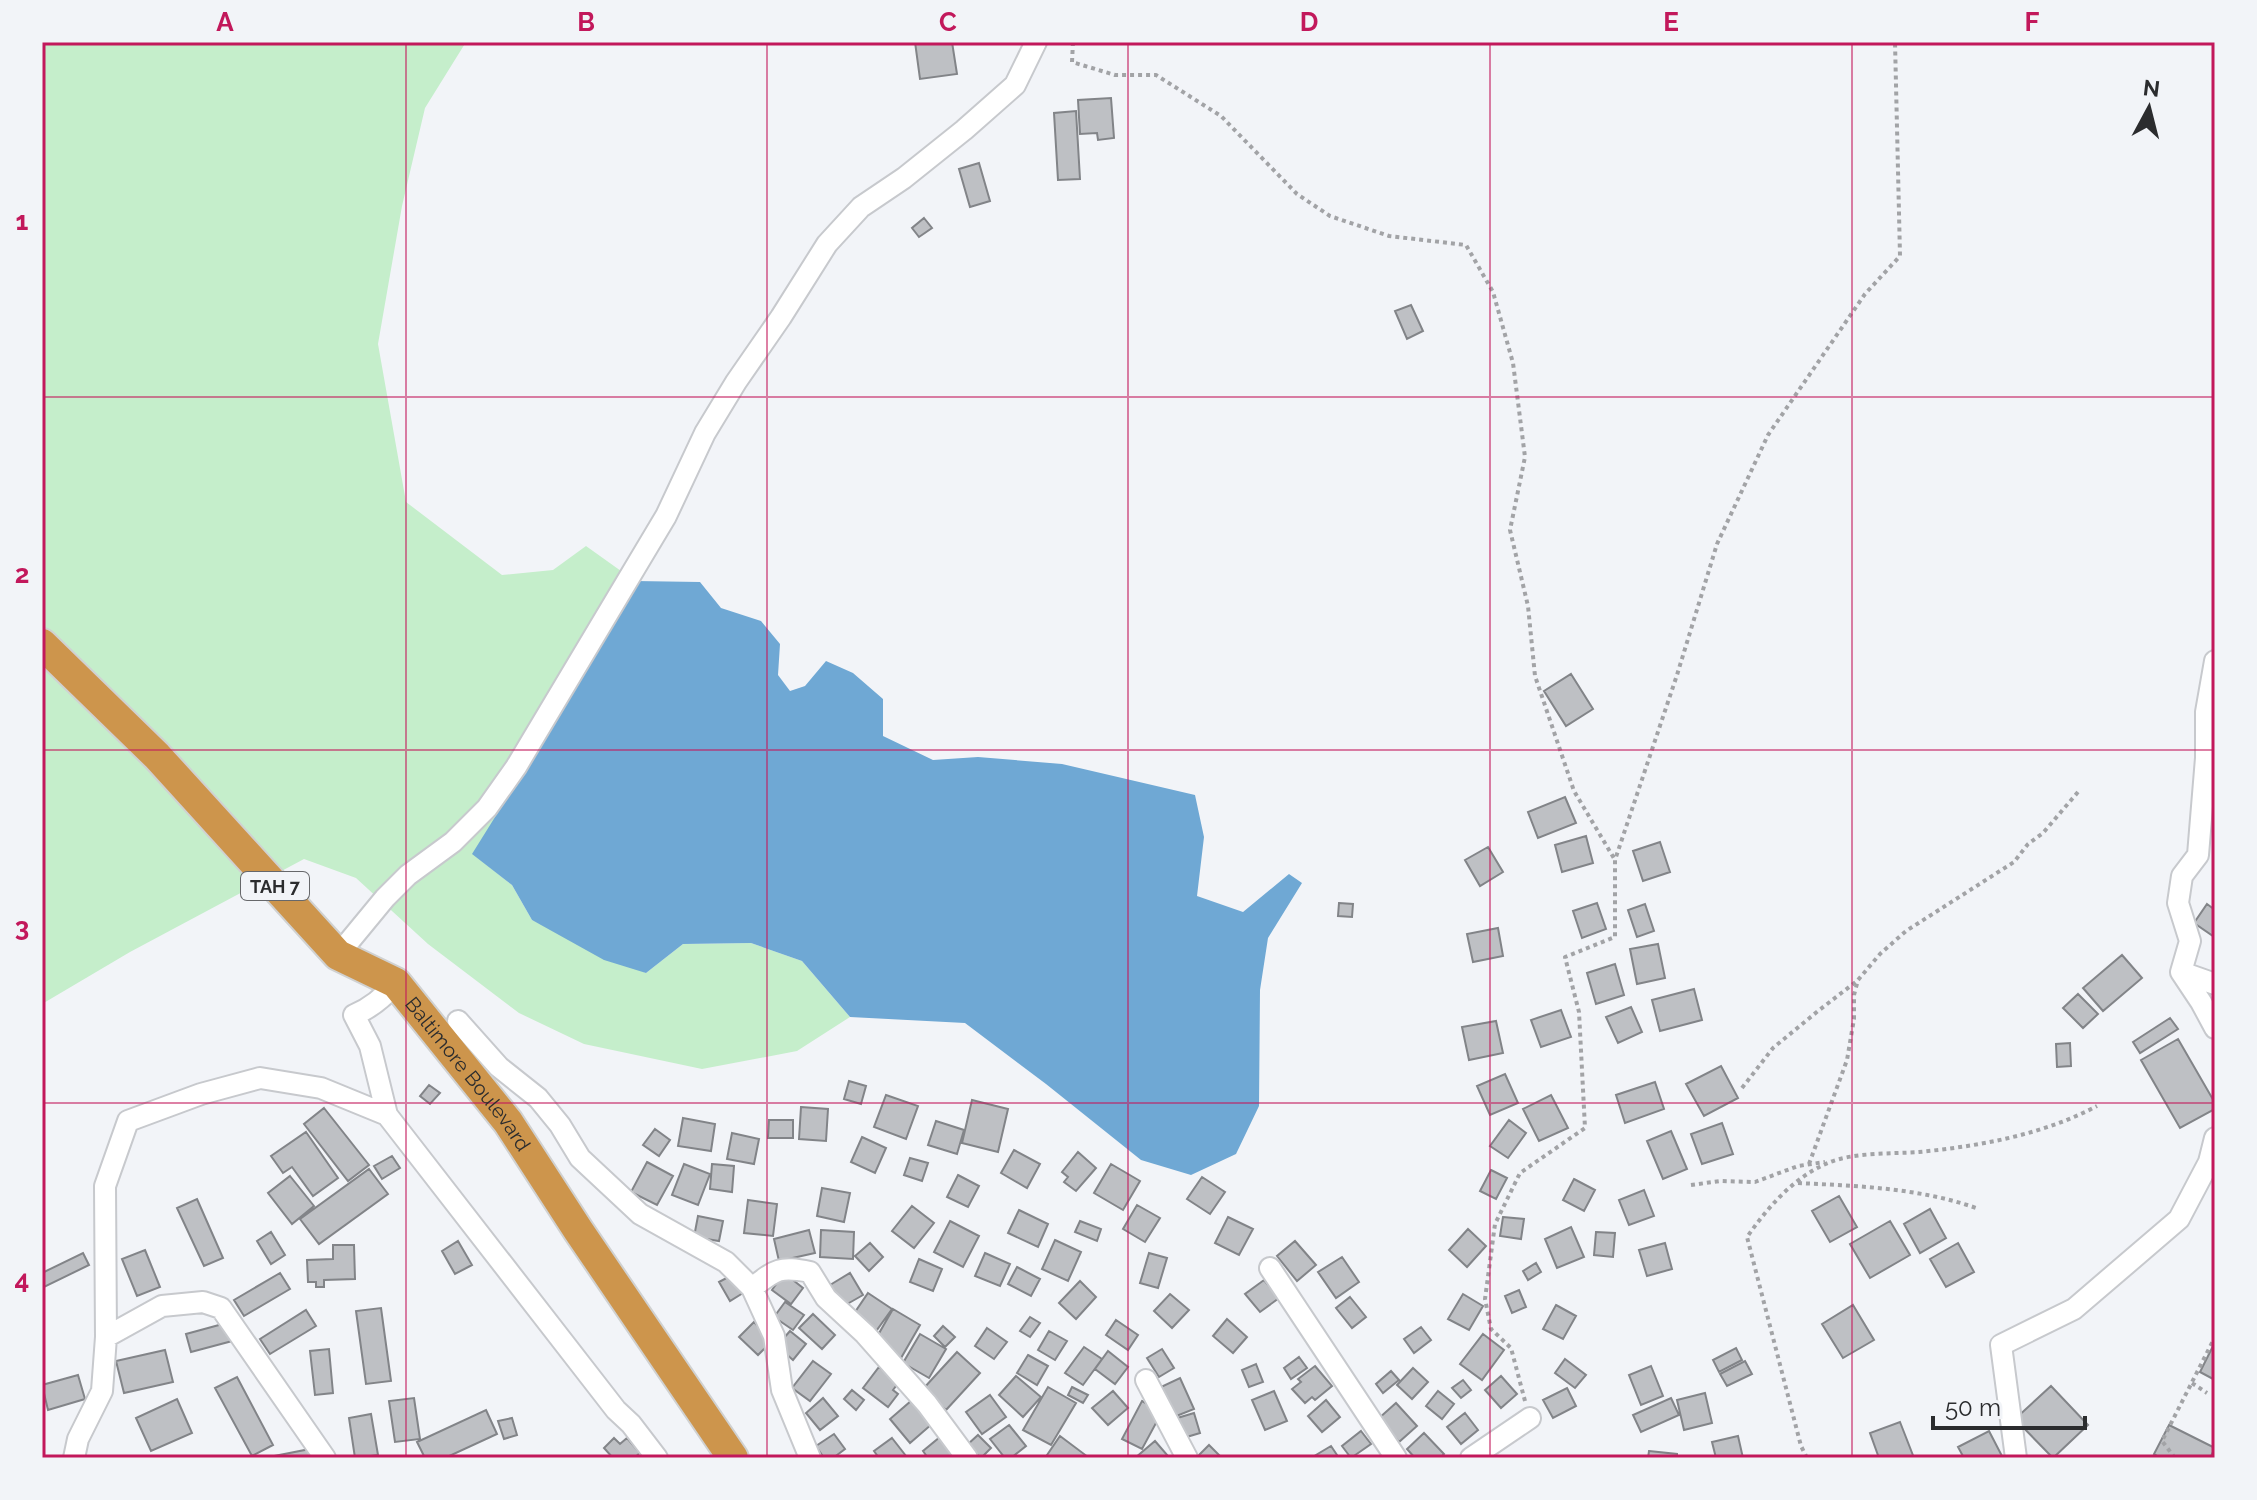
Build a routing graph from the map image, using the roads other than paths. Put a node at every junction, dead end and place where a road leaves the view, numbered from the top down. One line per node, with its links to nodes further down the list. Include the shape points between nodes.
1 (1036, 42): 4 (street, via 1015,85 861,207 827,244 705,433 666,516 516,767 487,808 408,875)
2 (42, 644): 4 (highway, Baltimore Boulevard / TAH 7, via 157,756)
3 (2215, 661): 5 (street, via 2206,712 2198,855 2182,876 2178,903 2190,941)
4 (338, 955): 6 (highway, Baltimore Boulevard / TAH 7)
5 (2181, 972): 7 (street); 9 (street)
6 (396, 983): 10 (street, via 354,1015 370,1046); 20 (highway, Baltimore Boulevard / TAH 7, via 508,1122)
7 (2215, 984)
8 (458, 1021): 13 (street, via 499,1067 538,1098 580,1158 640,1214 726,1262)
9 (2215, 1028)
10 (387, 1115): 14 (street, via 321,1088 260,1078 128,1121 105,1186); 19 (street)
11 (2215, 1138): 26 (street, via 2209,1162 2179,1219 2074,1309 2001,1345)
12 (1270, 1268): 24 (street)
13 (752, 1288): 21 (street, via 774,1336 782,1390); 22 (street, via 787,1267 810,1272 826,1298 927,1404)
14 (106, 1337): 17 (street, via 102,1391); 18 (street, via 162,1306 203,1302 221,1308)
15 (1146, 1380): 23 (street)
16 (1530, 1418): 25 (street)
17 (74, 1458)
18 (325, 1458)
19 (657, 1458)
20 (733, 1458)
21 (810, 1458)
22 (967, 1458)
23 (1187, 1458)
24 (1396, 1458)
25 (1471, 1458)
26 (2016, 1458)

